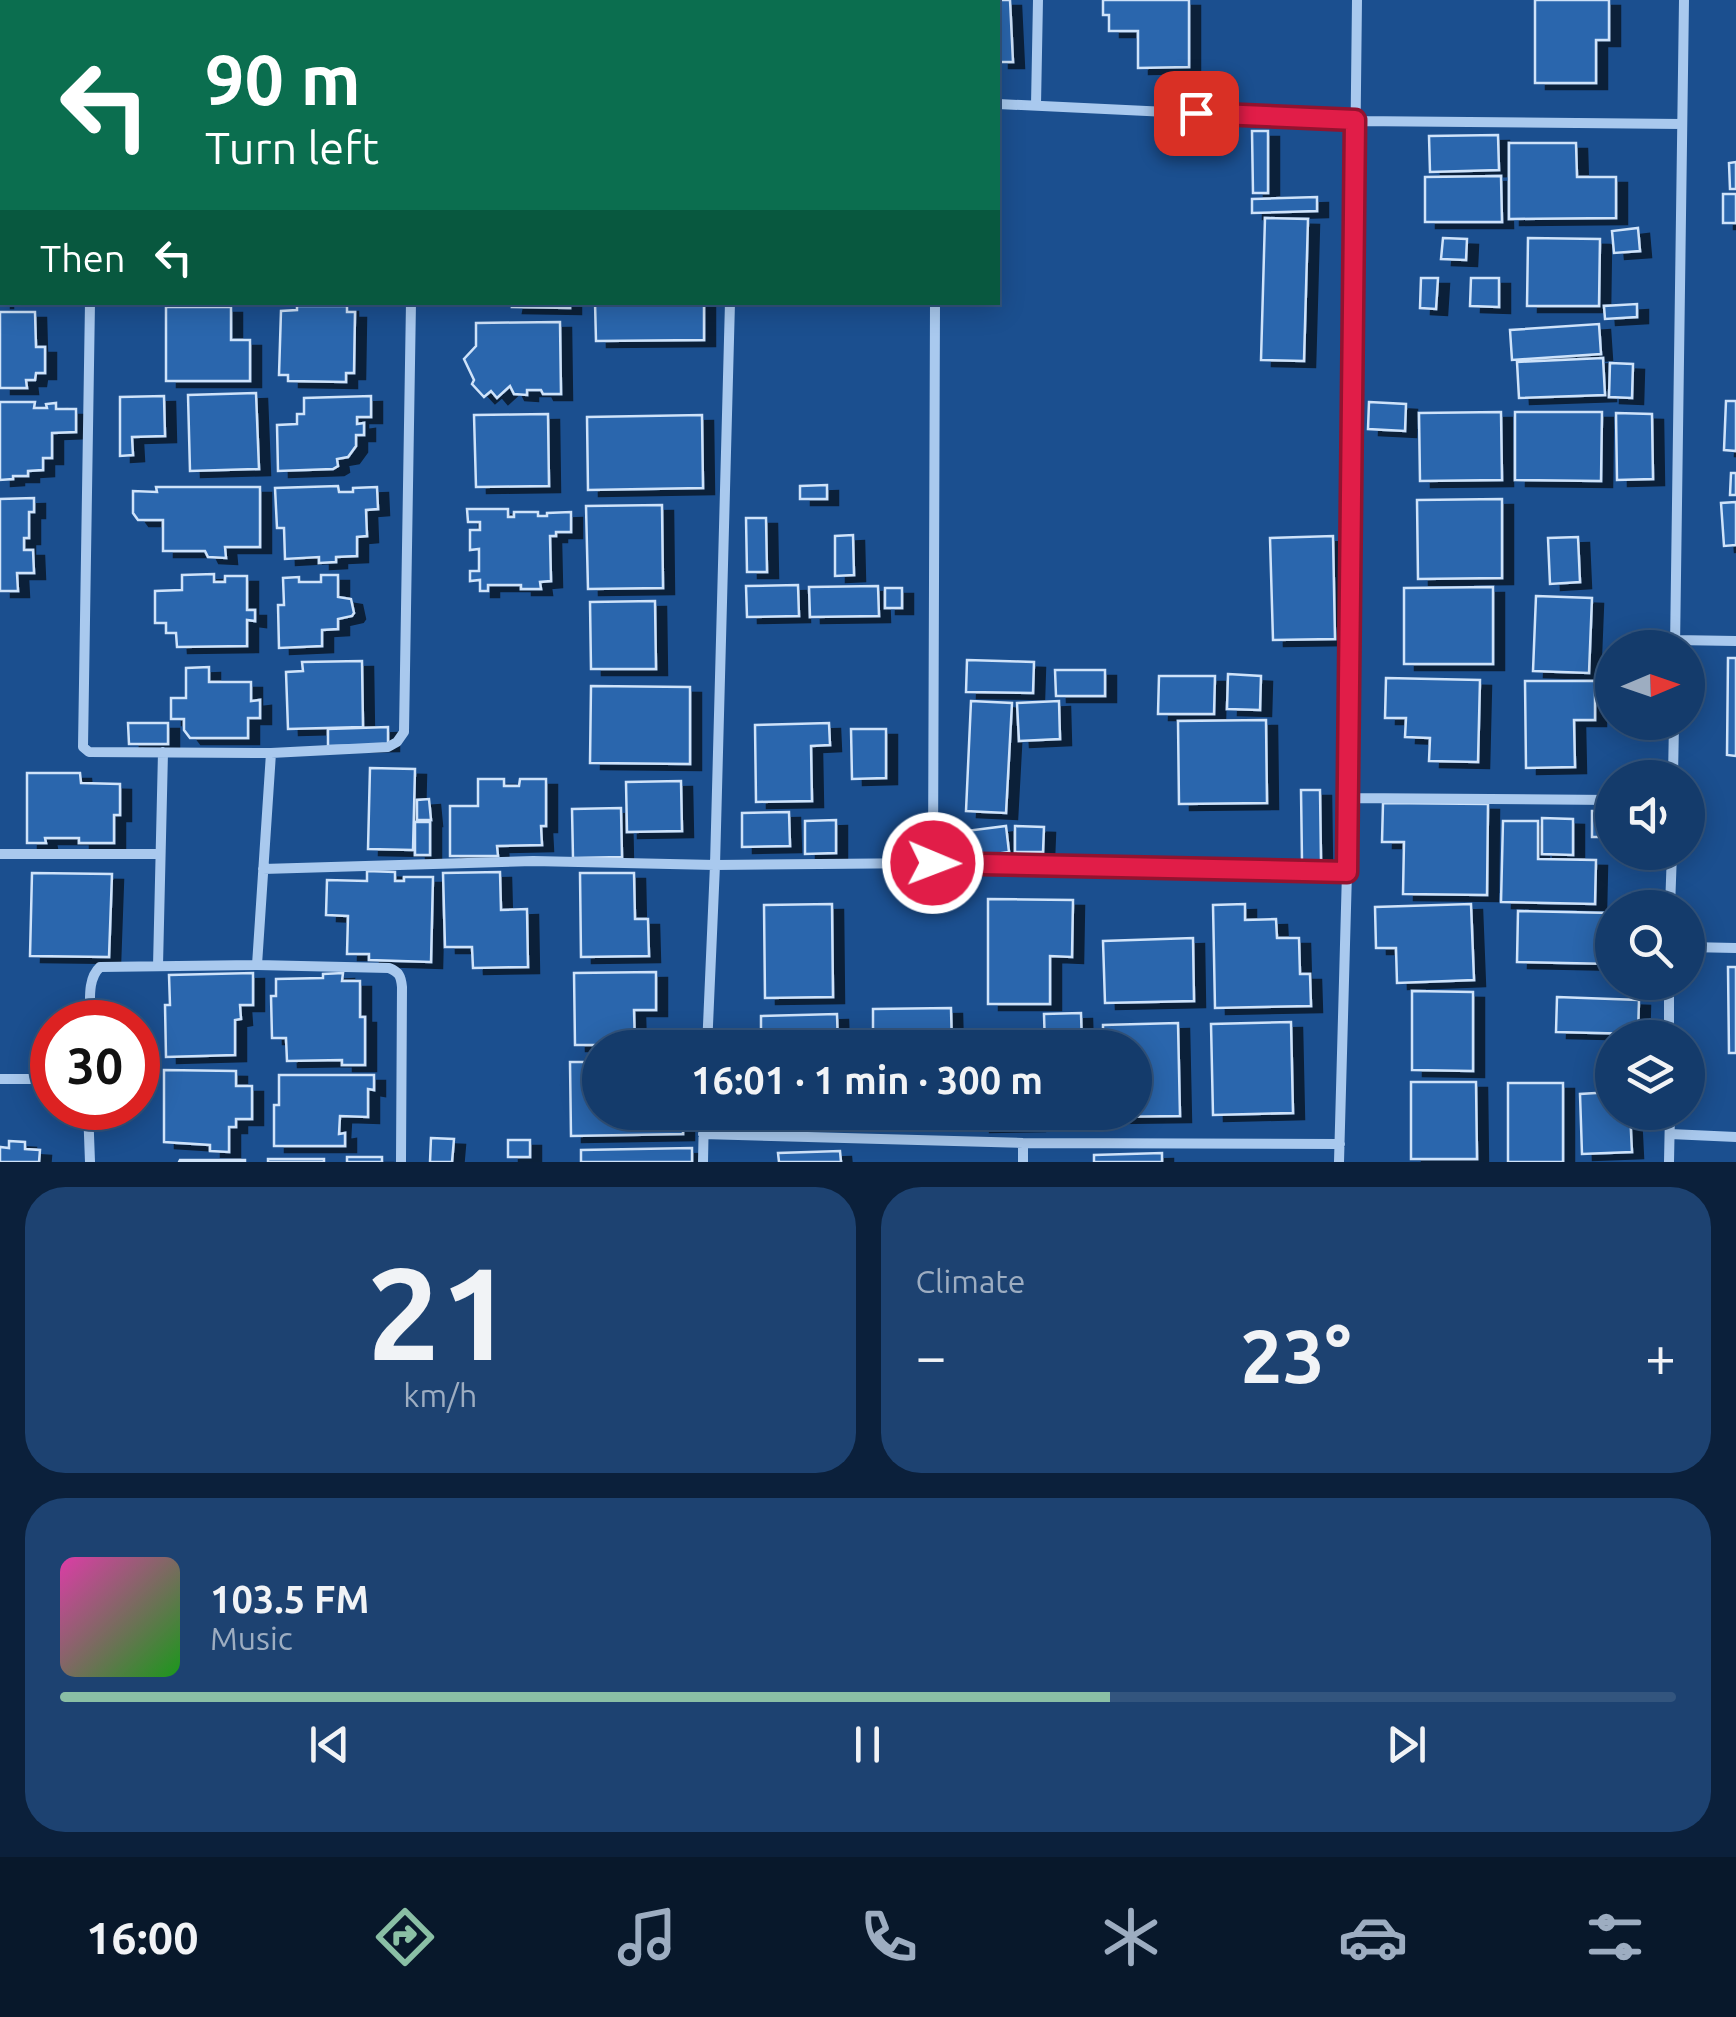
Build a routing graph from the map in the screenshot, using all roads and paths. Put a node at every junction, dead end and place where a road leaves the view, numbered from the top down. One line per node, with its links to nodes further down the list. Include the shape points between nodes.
1 (1038, 0): 5 (street)
2 (1357, 0): 6 (street)
3 (1684, 0): 7 (street)
4 (1000, 104): 5 (street)
5 (1036, 106): 6 (street)
6 (1355, 120): 7 (street); 17 (street)
7 (1682, 124): 12 (street)
8 (90, 305): 15 (street, via 84,747)
9 (411, 305): 16 (street, via 404,732 388,746)
10 (730, 305): 22 (street)
11 (935, 305): 21 (street)
12 (1675, 630)
13 (1736, 641): 14 (street)
14 (1705, 643)
15 (163, 752): 16 (street); 20 (street)
16 (271, 753): 23 (street)
17 (1348, 798): 18 (street); 24 (street)
18 (1595, 800)
19 (0, 854): 20 (street)
20 (160, 854): 28 (street)
21 (933, 863): 22 (street); 24 (street)
22 (715, 865): 23 (street, via 533,862); 30 (street)
23 (263, 870): 27 (street)
24 (1347, 872): 40 (street)
25 (1705, 948): 26 (street)
26 (1736, 948)
27 (257, 965): 28 (street); 42 (street, via 389,968 401,976)
28 (158, 966): 29 (street, via 100,967)
29 (91, 1000)
30 (708, 1030)
31 (0, 1079): 32 (street)
32 (30, 1079)
33 (89, 1130): 41 (street)
34 (703, 1130): 36 (street)
35 (1670, 1130): 37 (street)
36 (703, 1134): 39 (street); 43 (street)
37 (1670, 1134): 38 (street); 46 (street)
38 (1736, 1137)
39 (1024, 1143): 40 (street); 44 (street)
40 (1340, 1144): 45 (street)
41 (90, 1162)
42 (401, 1162)
43 (703, 1162)
44 (1023, 1162)
45 (1340, 1162)
46 (1669, 1162)

